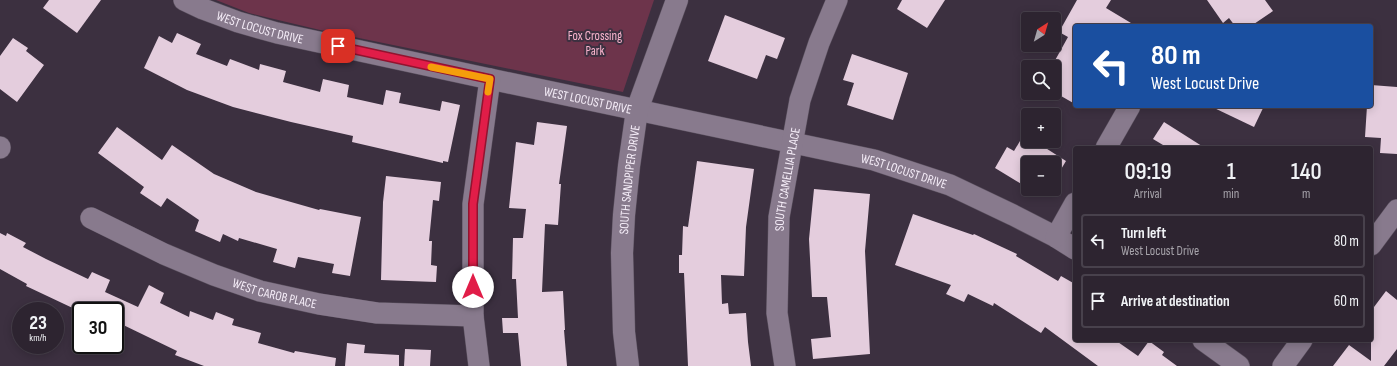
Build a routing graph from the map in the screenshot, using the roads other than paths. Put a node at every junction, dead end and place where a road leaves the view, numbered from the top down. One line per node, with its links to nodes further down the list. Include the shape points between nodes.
1 (184, 0): 4 (street, WEST LOCUST DRIVE, via 238,22 277,33)
2 (677, 0): 6 (street, SOUTH SANDPIPER DRIVE)
3 (837, 0): 7 (street, SOUTH CAMELLIA PLACE, via 800,100)
4 (490, 79): 6 (street, WEST LOCUST DRIVE); 15 (street, via 473,204)
5 (1129, 108): 8 (street)
6 (637, 110): 7 (street, WEST LOCUST DRIVE); 19 (street, SOUTH SANDPIPER DRIVE, via 622,253 624,332)
7 (793, 142): 12 (street, WEST LOCUST DRIVE, via 874,160 950,185); 20 (street, SOUTH CAMELLIA PLACE, via 779,217 776,313)
8 (1107, 146)
9 (1073, 207): 12 (street)
10 (1397, 210): 13 (street)
11 (91, 218): 15 (street, WEST CAROB PLACE, via 164,254 260,291 376,313)
12 (1056, 237): 14 (street, WEST LOCUST DRIVE)
13 (1373, 242)
14 (1073, 248)
15 (473, 316): 18 (street)
16 (1206, 342): 21 (street)
17 (1301, 342): 22 (street)
18 (479, 366)
19 (628, 366)
20 (785, 366)
21 (1239, 366)
22 (1283, 366)

